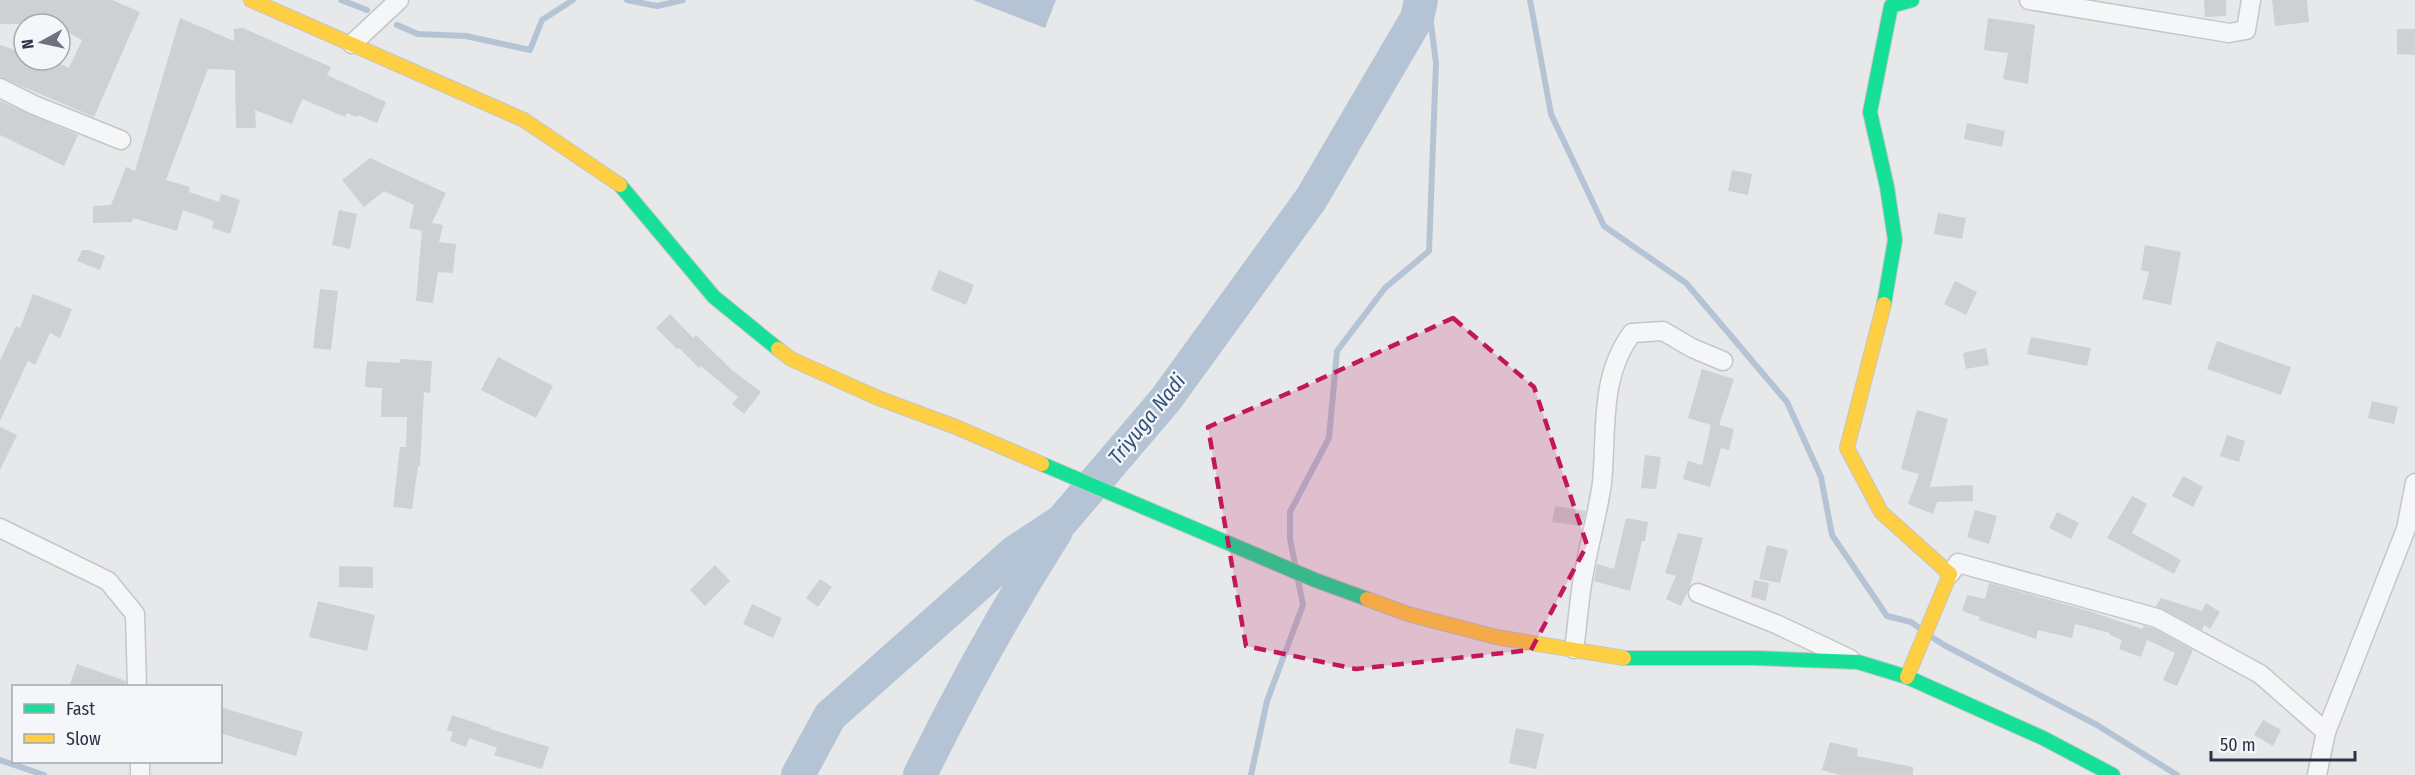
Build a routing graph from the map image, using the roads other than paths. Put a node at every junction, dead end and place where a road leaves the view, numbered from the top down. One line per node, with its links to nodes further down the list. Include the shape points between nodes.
1 (251, 0): 6 (main road)
2 (399, 0): 6 (street)
3 (1912, 0): 12 (main road, via 1891,6 1870,112 1895,240 1883,308 1846,448 1881,512)
4 (2029, 0): 5 (street, via 2229,33 2246,30)
5 (2250, 0)
6 (352, 44): 14 (main road, via 524,120 624,188 714,297 791,358 1315,580 1408,614 1496,637)
7 (0, 88): 8 (street)
8 (121, 140)
9 (1723, 361): 14 (street, via 1663,331 1632,333 1621,348 1606,399 1602,481)
10 (2415, 483): 18 (street, via 2406,528)
11 (0, 528): 17 (street, via 108,581 135,614)
12 (1950, 574): 16 (main road); 18 (street, via 1958,563 2157,618 2260,674)
13 (1698, 593): 15 (street)
14 (1574, 650): 15 (main road, via 1627,658)
15 (1857, 662): 16 (main road)
16 (1907, 677): 19 (main road, via 2043,738)
17 (137, 685)
18 (2326, 732): 20 (street)
19 (2113, 775)
20 (2317, 775)

